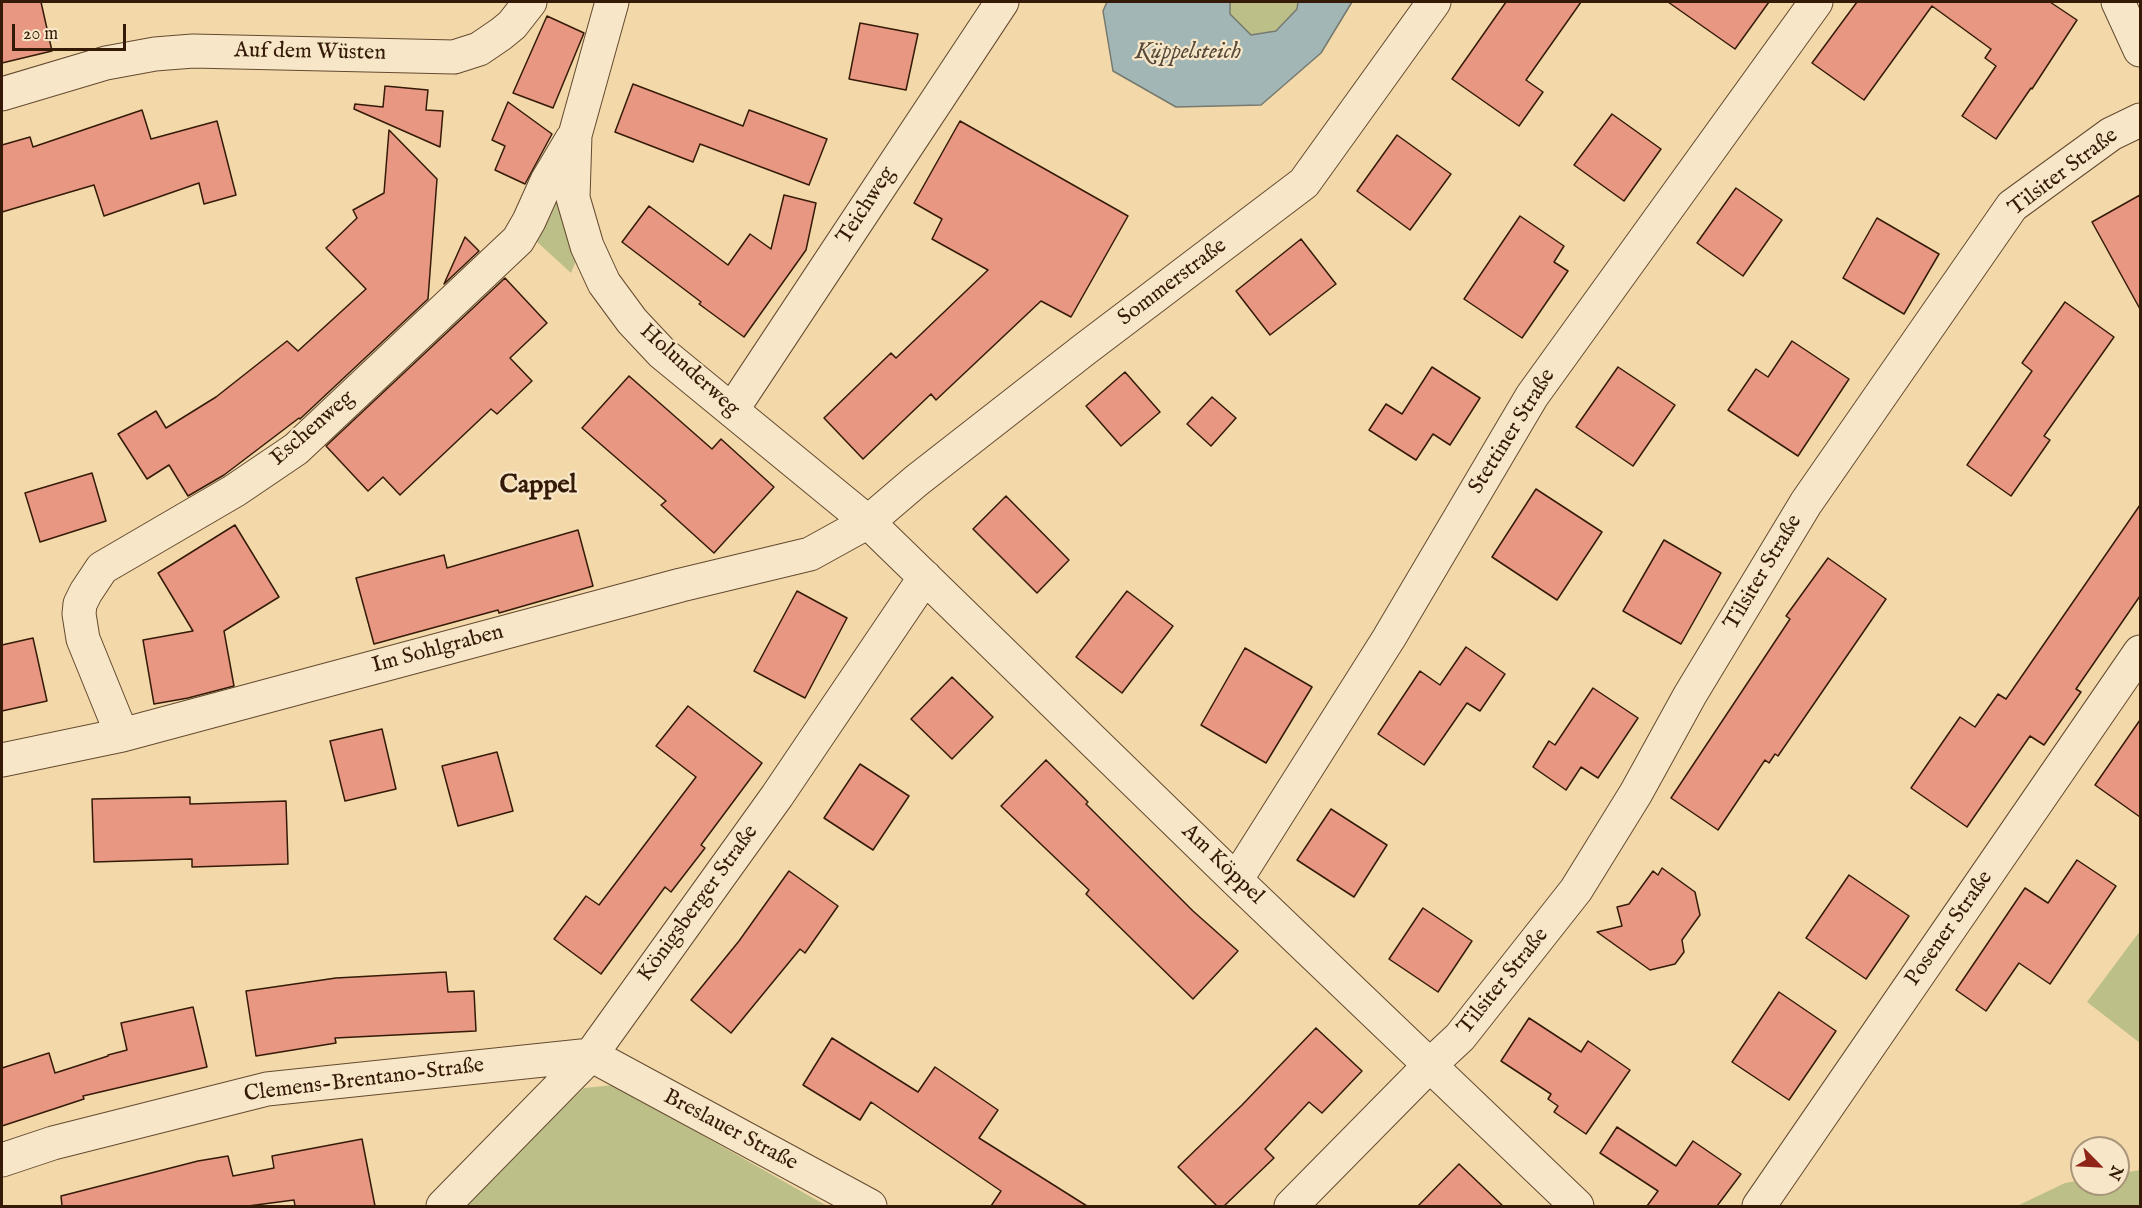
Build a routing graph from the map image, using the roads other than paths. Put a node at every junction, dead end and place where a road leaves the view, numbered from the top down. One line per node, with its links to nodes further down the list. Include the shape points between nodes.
1 (530, 2): 8 (street, Auf dem Wüsten, via 501,34 479,49 454,57 193,51 155,54 106,63)
2 (612, 2): 10 (street, Holunderweg)
3 (1002, 2): 11 (street, Teichweg)
4 (1434, 2): 12 (street, Sommerstraße, via 1304,183 1029,393)
5 (1816, 2): 17 (street, Stettiner Straße, via 1532,396 1389,638)
6 (2118, 2): 7 (street)
7 (2140, 50)
8 (2, 94)
9 (2140, 120): 19 (street, Tilsiter Straße, via 2111,134 2012,206 1806,503 1576,890 1460,1037)
10 (575, 135): 11 (street, Holunderweg, via 573,198 587,246 604,283 660,350); 15 (street, Eschenweg, via 518,240 296,449 234,491 102,568 80,604 80,614 86,648)
11 (732, 410): 12 (street, Holunderweg)
12 (868, 522): 13 (street, Am Köppel); 15 (street, Im Sohlgraben, via 810,554)
13 (925, 577): 17 (street, Am Köppel); 18 (street, Königsberger Straße, via 777,796)
14 (2140, 652): 25 (street, Posener Straße)
15 (122, 735): 16 (street, Im Sohlgraben)
16 (2, 760)
17 (1236, 880): 19 (street, Am Köppel)
18 (591, 1055): 20 (street, Clemens-Brentano-Straße, via 267,1089 53,1143); 21 (street, Königsberger Straße); 22 (street, Breslauer Straße)
19 (1430, 1065): 23 (street, Tilsiter Straße); 24 (street, Am Köppel)
20 (2, 1160)
21 (443, 1206)
22 (870, 1206)
23 (1291, 1206)
24 (1577, 1206)
25 (1759, 1206)

